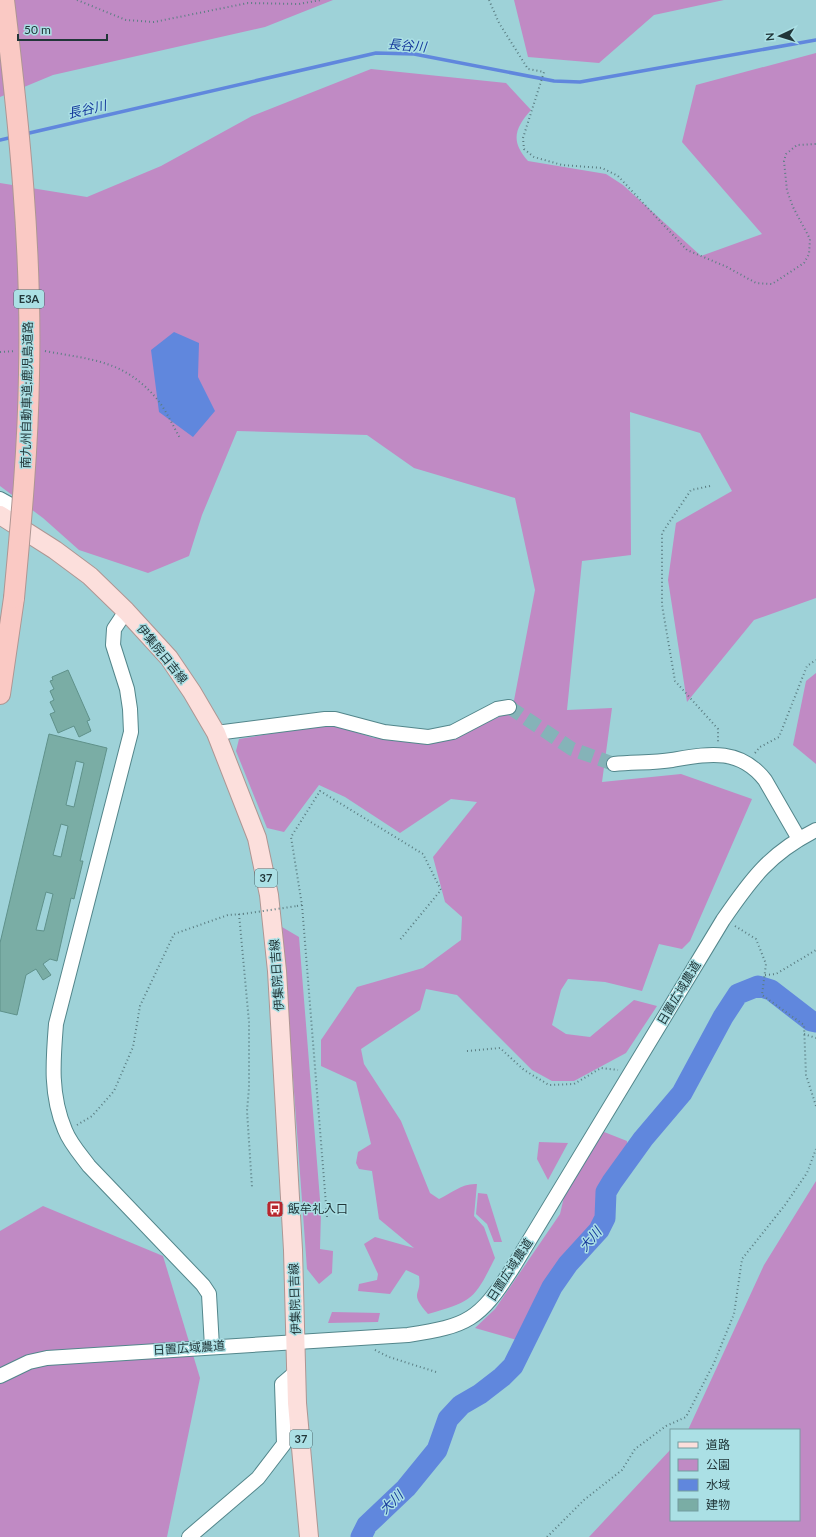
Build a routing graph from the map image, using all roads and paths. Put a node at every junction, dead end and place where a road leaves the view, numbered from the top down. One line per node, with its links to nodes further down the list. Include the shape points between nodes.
1 (4, 0): 15 (highway, 南九州自動車道;鹿児島道路 / E3A, bridge, via 21,159 28,274 29,374 26,457 14,598)
2 (77, 0): 3 (path, via 126,20 154,22 248,3 299,4)
3 (321, 0)
4 (489, 0): 5 (path, via 528,69 544,72 523,138 524,149 534,157 562,165 602,168 618,176 687,250 756,283 772,284 804,263 809,254 810,239 787,191 784,161 786,154 797,146)
5 (816, 144)
6 (39, 350): 9 (path, via 104,362 120,368 140,382 158,400)
7 (15, 351): 8 (path)
8 (0, 352)
9 (180, 438)
10 (710, 486): 18 (path, via 691,490 662,533 662,605 675,681 718,729)
11 (0, 499): 12 (street, via 8,504)
12 (3, 516): 13 (main road, 伊集院日吉線 / 37, via 90,576)
13 (126, 611): 17 (main road, 伊集院日吉線 / 37, via 168,658); 34 (street, via 114,629 113,646 127,689 131,732 56,1024 52,1067 57,1106)
14 (816, 660): 20 (path, via 807,666 779,736 760,747)
15 (0, 694)
16 (509, 707): 17 (street, via 497,709 453,732 428,738 384,732 335,719)
17 (216, 733): 39 (main road, 伊集院日吉線 / 37, via 258,838 269,895 278,979)
18 (718, 754): 19 (street); 20 (street)
19 (614, 764)
20 (747, 764): 22 (street, via 758,771 765,780)
21 (816, 830): 22 (street, 日置広域農道)
22 (799, 839): 25 (street, 日置広域農道, via 776,855 751,880)
23 (302, 905): 24 (path, bridge); 26 (path, via 291,837 320,791 423,854 441,890); 37 (path)
24 (238, 914): 34 (path, via 228,915 174,934 140,1006 133,1047 114,1091 92,1116); 36 (path, via 249,1022 247,1111)
25 (723, 920): 28 (path, via 756,939 766,964); 32 (street, 日置広域農道)
26 (399, 941)
27 (816, 950): 28 (path, via 776,974)
28 (765, 975): 29 (path, via 762,995 804,1025)
29 (804, 1034): 30 (path); 33 (path, via 806,1075)
30 (816, 1038)
31 (467, 1051): 32 (path, via 500,1048 524,1070 549,1086 574,1084 601,1068)
32 (631, 1071): 38 (street, 日置広域農道, via 512,1269 488,1303 462,1323 443,1329 408,1335)
33 (816, 1106)
34 (65, 1131): 40 (street, via 89,1166 203,1285 209,1294)
35 (816, 1149): 46 (path, via 806,1173 785,1205 742,1259 734,1314 714,1363 686,1417 666,1426 635,1449 622,1470 584,1500)
36 (252, 1186)
37 (327, 1217)
38 (350, 1338): 39 (street, 日置広域農道); 42 (path, via 389,1358)
39 (296, 1342): 40 (street, 日置広域農道); 41 (main road, 伊集院日吉線 / 37)
40 (212, 1347): 43 (street, 日置広域農道, via 47,1358 29,1362)
41 (296, 1372): 44 (street, via 282,1384 284,1444 258,1478); 45 (main road, 伊集院日吉線 / 37)
42 (436, 1372)
43 (0, 1376)
44 (189, 1537)
45 (309, 1537)
46 (547, 1537)

